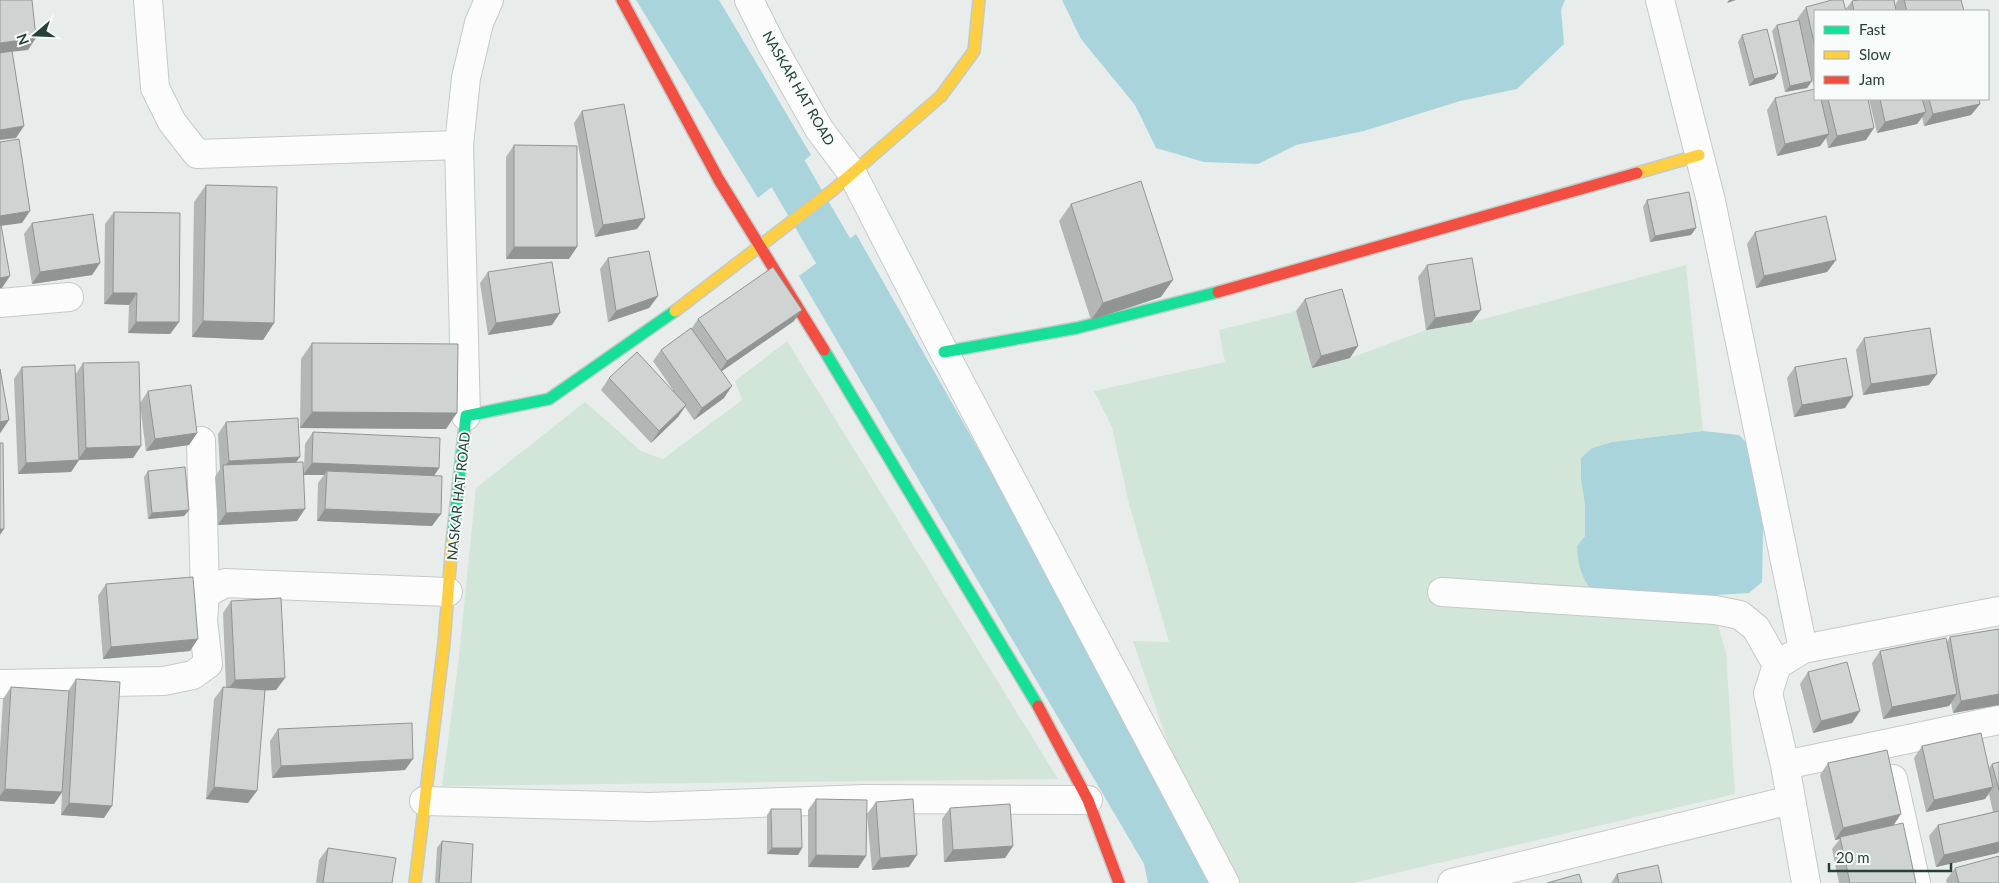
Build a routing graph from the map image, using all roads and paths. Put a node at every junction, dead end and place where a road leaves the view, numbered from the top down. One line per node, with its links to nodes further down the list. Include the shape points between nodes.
1 (148, 0): 7 (street, via 155,88 172,122 197,154)
2 (489, 0): 7 (street, via 479,23 466,78)
3 (622, 0): 10 (street, via 719,180)
4 (749, 0): 9 (street, NASKAR HAT ROAD, via 819,129)
5 (979, 0): 9 (street, via 974,51 941,96)
6 (1660, 0): 8 (street)
7 (459, 145): 14 (street)
8 (1699, 155): 13 (street, via 1201,296 1077,328); 20 (street)
9 (842, 182): 10 (street, NASKAR HAT ROAD); 13 (street, NASKAR HAT ROAD)
10 (760, 246): 14 (street, NASKAR HAT ROAD, via 659,323 549,399); 26 (street, via 1030,689)
11 (69, 297): 12 (street)
12 (0, 303)
13 (944, 352): 32 (street, NASKAR HAT ROAD)
14 (466, 416): 16 (street, NASKAR HAT ROAD)
15 (201, 441): 18 (street)
16 (448, 592): 18 (street, via 225,583); 28 (street, NASKAR HAT ROAD)
17 (1442, 592): 21 (street, via 1740,614 1756,628)
18 (205, 594): 22 (street, via 203,620 208,664 193,675 164,681)
19 (1999, 611): 20 (street)
20 (1803, 649): 21 (street)
21 (1777, 665): 25 (street, via 1768,693)
22 (0, 684)
23 (1999, 720): 24 (street)
24 (1885, 744): 25 (street); 34 (street)
25 (1785, 765): 27 (street)
26 (1088, 800): 28 (street, via 865,799 650,807); 31 (street)
27 (1791, 800): 29 (street); 33 (street)
28 (424, 801): 30 (street, NASKAR HAT ROAD)
29 (1470, 881)
30 (415, 883)
31 (1119, 883)
32 (1225, 883)
33 (1806, 883)
34 (1916, 883)

